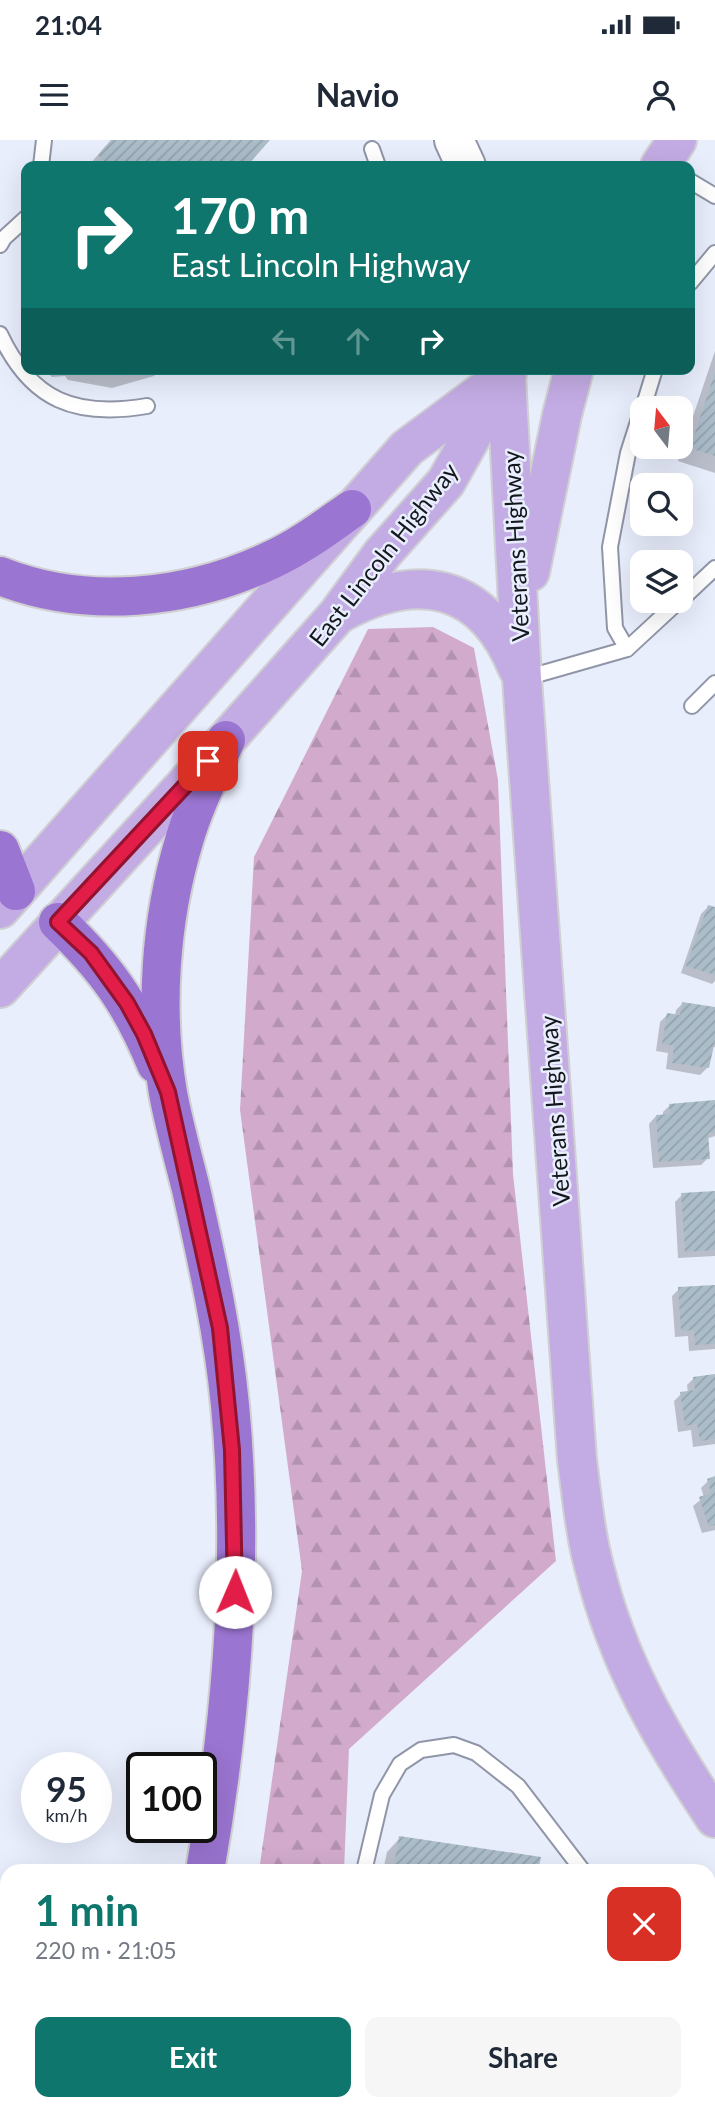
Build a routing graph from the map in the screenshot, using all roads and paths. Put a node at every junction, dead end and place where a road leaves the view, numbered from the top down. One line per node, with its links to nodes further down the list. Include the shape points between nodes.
1 (44, 140): 4 (lane)
2 (454, 140): 6 (main road)
3 (372, 149): 5 (lane)
4 (42, 161)
5 (376, 161)
6 (464, 161)
7 (695, 181): 8 (lane)
8 (715, 195)
9 (21, 223): 10 (lane)
10 (0, 245)
11 (715, 253): 12 (lane)
12 (695, 277)
13 (0, 334): 14 (lane)
14 (21, 370)
15 (25, 375): 22 (lane, via 63,402 89,410)
16 (502, 375): 24 (main road, East Lincoln Highway, via 407,448)
17 (505, 375): 29 (main road, East Lincoln Highway, via 446,482 382,554)
18 (507, 375): 30 (main road, Veterans Highway)
19 (572, 375): 30 (main road)
20 (653, 375): 21 (lane)
21 (647, 396)
22 (147, 406)
23 (630, 447): 31 (lane, via 610,547 615,628)
24 (352, 509): 26 (highway, via 271,560 193,587 109,597 66,595); 37 (main road, East Lincoln Highway)
25 (715, 568): 27 (lane)
26 (0, 576)
27 (693, 588)
28 (666, 613): 31 (lane)
29 (338, 614): 32 (main road, via 388,592 436,589 478,610 511,650); 35 (main road, East Lincoln Highway)
30 (520, 626): 32 (main road, Veterans Highway)
31 (627, 649): 32 (lane)
32 (522, 679): 41 (main road, Veterans Highway, via 584,1515 594,1569 632,1676 655,1725)
33 (715, 683): 34 (lane)
34 (692, 706)
35 (226, 740): 38 (main road, East Lincoln Highway); 40 (highway, via 200,796 172,888 161,986)
36 (0, 849): 37 (highway)
37 (8, 900): 38 (main road)
38 (58, 922): 39 (main road, East Lincoln Highway); 40 (highway, via 91,953 127,1003)
39 (0, 988)
40 (168, 1092): 42 (highway, via 220,1328 235,1493 228,1707)
41 (715, 1818)
42 (206, 1864)
43 (366, 1864): 44 (lane, via 382,1795 400,1764 421,1750 454,1745 476,1753 518,1786)
44 (578, 1864)

